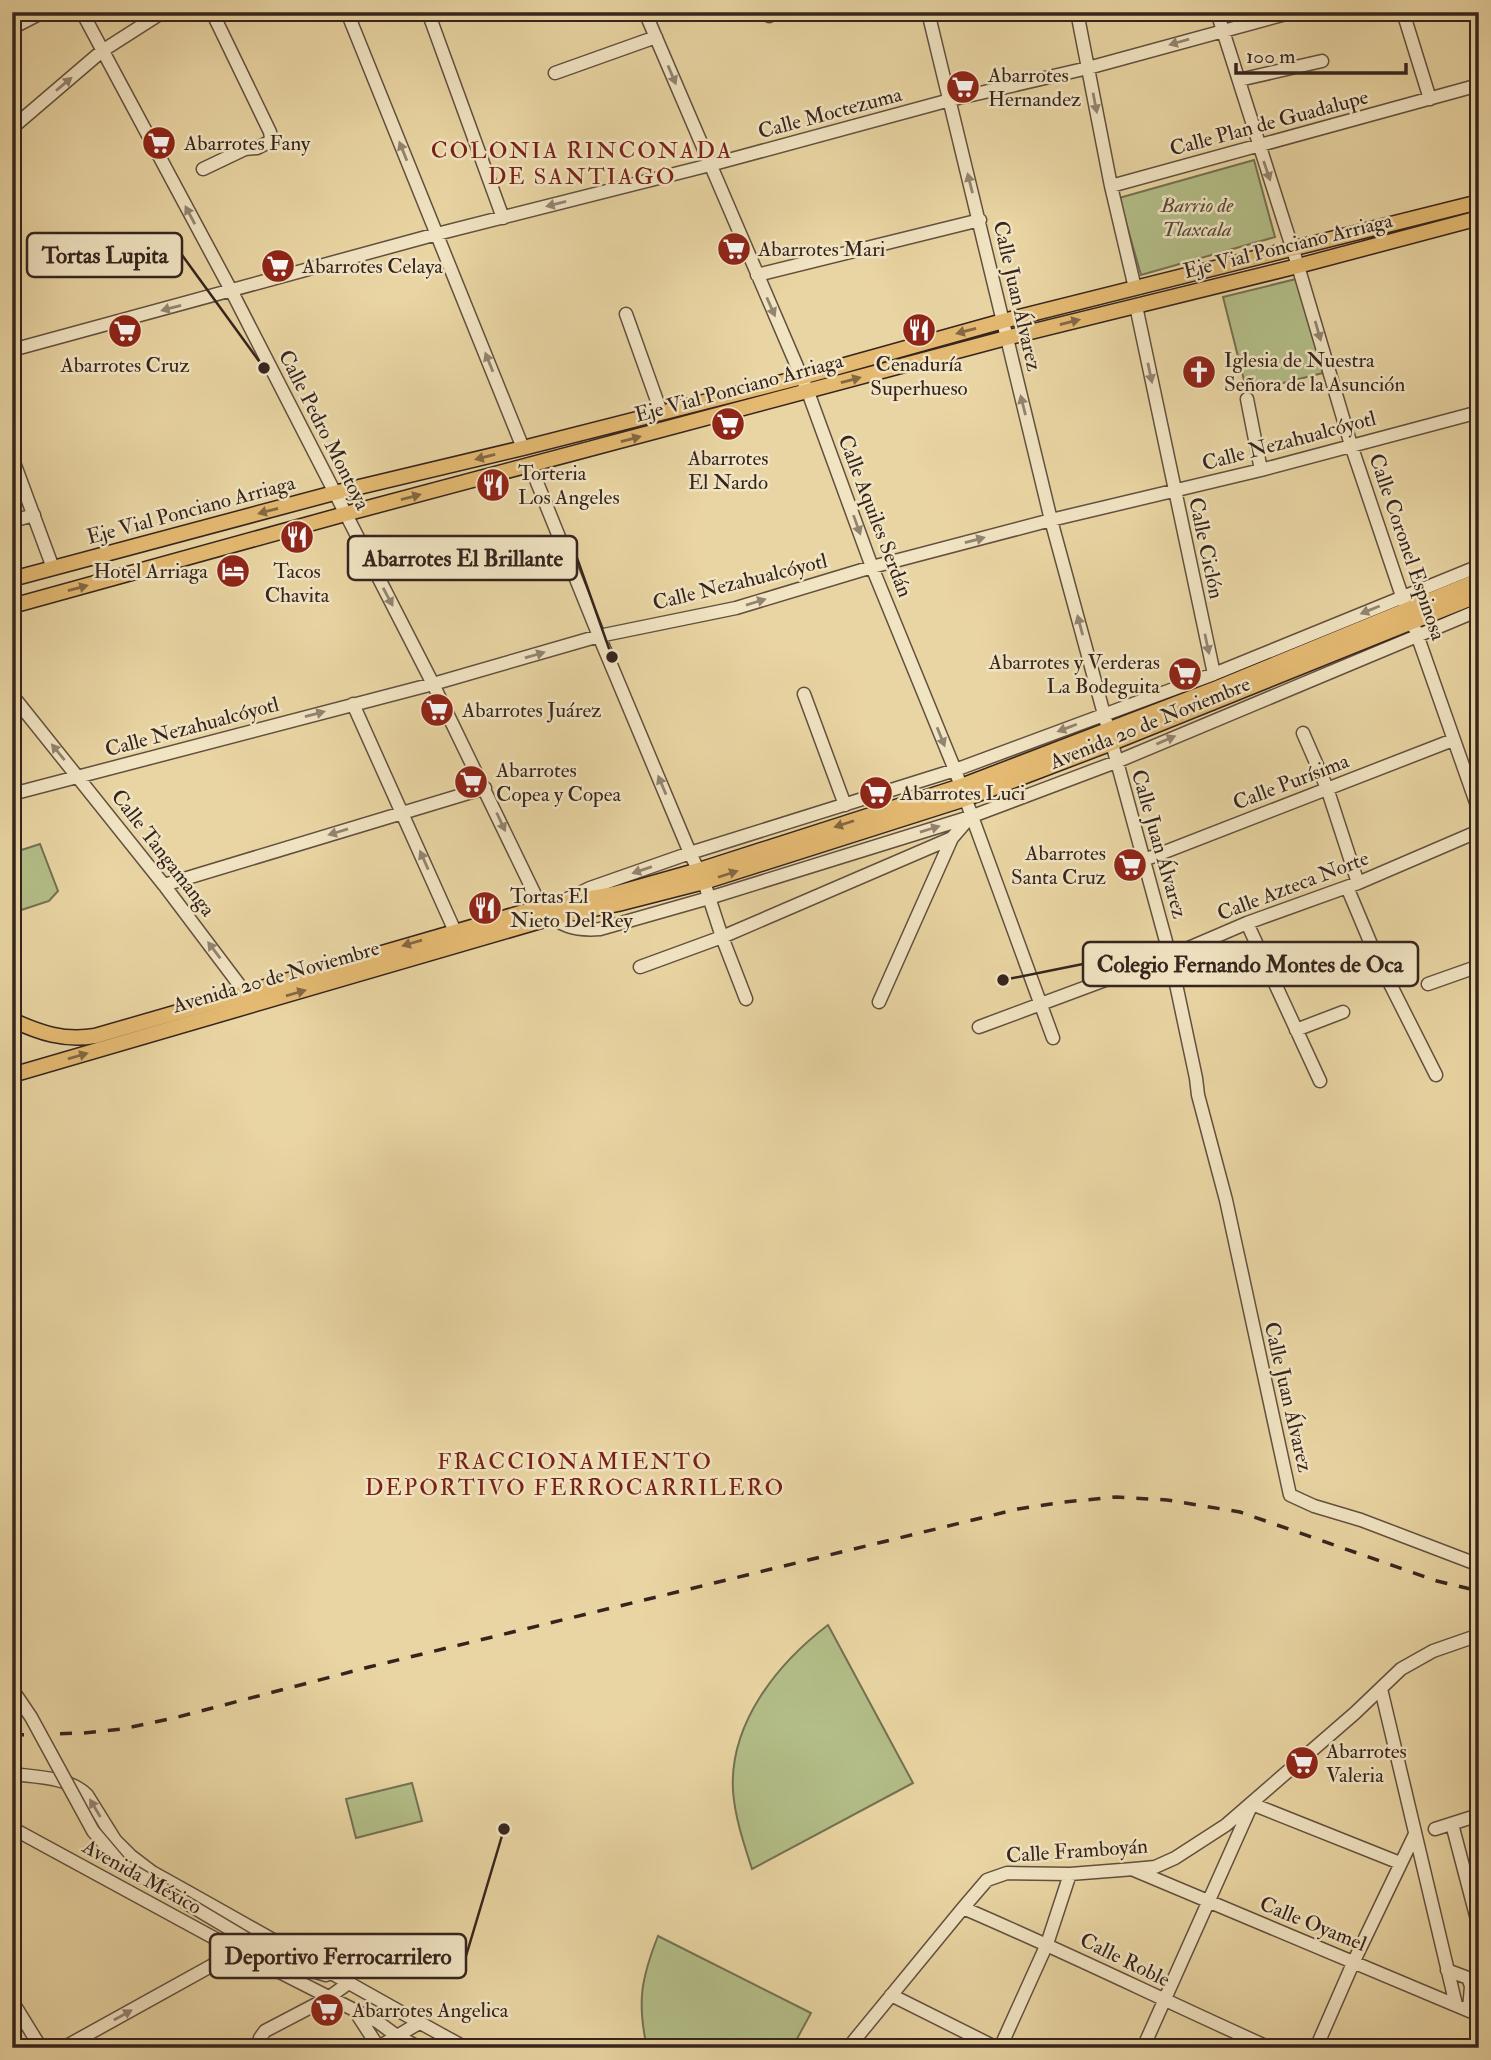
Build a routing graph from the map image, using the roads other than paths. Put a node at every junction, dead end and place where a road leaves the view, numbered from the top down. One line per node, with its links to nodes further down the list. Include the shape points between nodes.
1 (43, 12): 13 (street)
2 (82, 12): 16 (street, Calle Pedro Montoya)
3 (163, 12): 16 (street)
4 (212, 12): 27 (street, via 271,138)
5 (347, 12): 33 (street, one-way to 5)
6 (428, 12): 30 (street)
7 (645, 12): 15 (street, Calle Aquiles Serdán)
8 (928, 12): 23 (street, Calle Juan Álvarez)
9 (1077, 12): 18 (street)
10 (1217, 12): 14 (street, Calle Coronel Espinosa)
11 (1293, 12): 14 (street, Calle Moctezuma)
12 (1404, 12): 22 (street)
13 (12, 28)
14 (1223, 30): 18 (street, Calle Moctezuma, one-way to 18); 20 (street, Calle Coronel Espinosa)
15 (656, 37): 19 (street); 26 (street, Calle Aquiles Serdán, one-way to 26)
16 (102, 51): 24 (street, one-way to 16); 38 (street, Calle Pedro Montoya, one-way to 16)
17 (1322, 61): 20 (street)
18 (1088, 68): 23 (street, Calle Moctezuma); 28 (street, one-way to 28)
19 (555, 73)
20 (1239, 80): 25 (street, Calle Coronel Espinosa)
21 (1479, 85): 22 (street, Calle Plan de Guadalupe)
22 (1430, 99): 25 (street, Calle Plan de Guadalupe)
23 (950, 100): 26 (street, Calle Moctezuma); 32 (street, Calle Juan Álvarez, one-way to 23)
24 (12, 128)
25 (1259, 146): 28 (street, Calle Plan de Guadalupe); 34 (street, Calle Coronel Espinosa, one-way to 34)
26 (710, 165): 30 (street, Calle Moctezuma, one-way to 30); 36 (street, Calle Aquiles Serdán)
27 (203, 169)
28 (1111, 186): 37 (street)
29 (1479, 202): 34 (main road, Eje Vial Ponciano Arriaga)
30 (503, 218): 33 (street, Calle Moctezuma)
31 (1479, 218): 35 (main road, Eje Vial Ponciano Arriaga)
32 (980, 220): 36 (street); 41 (street, Calle Juan Álvarez)
33 (437, 234): 38 (street, Calle Moctezuma); 50 (street, one-way to 33)
34 (1293, 248): 35 (street, Calle Coronel Espinosa); 37 (main road, Eje Vial Ponciano Arriaga)
35 (1298, 265): 39 (main road, Eje Vial Ponciano Arriaga); 49 (street, Calle Coronel Espinosa, one-way to 49)
36 (757, 275): 44 (street, Calle Aquiles Serdán, one-way to 44)
37 (1135, 288): 41 (main road, Eje Vial Ponciano Arriaga)
38 (232, 292): 43 (street, Calle Moctezuma, one-way to 43); 55 (street, Calle Pedro Montoya)
39 (1136, 306): 42 (main road, Eje Vial Ponciano Arriaga, one-way to 39); 54 (street, Calle Ciclón, one-way to 54)
40 (626, 314): 47 (street)
41 (1003, 321): 42 (street, Calle Juan Álvarez); 44 (main road, Eje Vial Ponciano Arriaga, one-way to 44)
42 (1006, 338): 45 (main road, Eje Vial Ponciano Arriaga, one-way to 42); 58 (street, Calle Juan Álvarez, one-way to 42)
43 (12, 350)
44 (802, 377): 45 (street, Calle Aquiles Serdán); 47 (main road, Eje Vial Ponciano Arriaga)
45 (808, 392): 52 (main road, Eje Vial Ponciano Arriaga, one-way to 45); 61 (street, Calle Aquiles Serdán, one-way to 61)
46 (1247, 399): 53 (street)
47 (661, 412): 50 (main road, Eje Vial Ponciano Arriaga)
48 (1479, 412): 49 (street, Calle Nezahualcóyotl)
49 (1351, 445): 53 (street, Calle Nezahualcóyotl); 68 (street, Calle Coronel Espinosa)
50 (523, 447): 55 (main road, Eje Vial Ponciano Arriaga, one-way to 55)
51 (12, 457): 57 (street)
52 (530, 465): 56 (main road, Eje Vial Ponciano Arriaga, one-way to 52); 69 (street)
53 (1261, 470): 54 (street, Calle Nezahualcóyotl)
54 (1175, 491): 58 (street, Calle Nezahualcóyotl); 70 (street, Calle Ciclón, one-way to 70)
55 (334, 493): 56 (street, Calle Pedro Montoya); 62 (main road, Eje Vial Ponciano Arriaga, one-way to 62)
56 (345, 514): 66 (main road, Eje Vial Ponciano Arriaga, one-way to 56); 71 (street, Calle Pedro Montoya, one-way to 71)
57 (34, 515): 59 (street); 62 (street)
58 (1051, 520): 61 (street, Calle Nezahualcóyotl, one-way to 58); 75 (street, Calle Juan Álvarez, one-way to 58)
59 (12, 521)
60 (1479, 566): 68 (street, Avenida 20 de Noviembre)
61 (872, 567): 69 (street, Calle Nezahualcóyotl, one-way to 61, via 736,608); 80 (street, Calle Aquiles Serdán, one-way to 80)
62 (53, 568): 63 (main road, Eje Vial Ponciano Arriaga)
63 (12, 579)
64 (1479, 580): 68 (main road, Avenida 20 de Noviembre)
65 (1479, 595): 68 (main road, Avenida 20 de Noviembre)
66 (12, 606)
67 (1479, 610): 68 (street, Avenida 20 de Noviembre)
68 (1410, 616): 70 (street, Avenida 20 de Noviembre, one-way to 70); 77 (main road, Avenida 20 de Noviembre); 78 (street, Calle Coronel Espinosa); 79 (street, Avenida 20 de Noviembre, one-way to 68)
69 (598, 636): 71 (street, Calle Nezahualcóyotl, one-way to 69); 92 (street, one-way to 69)
70 (1214, 674): 75 (street, Avenida 20 de Noviembre)
71 (433, 684): 74 (street, Calle Nezahualcóyotl); 82 (street, Calle Pedro Montoya)
72 (804, 694): 86 (street)
73 (12, 695): 81 (street, Calle Tangamanga, one-way to 73)
74 (353, 704): 81 (street, Calle Nezahualcóyotl, one-way to 74); 88 (street)
75 (1104, 714): 77 (street, Calle Juan Álvarez); 80 (street, Avenida 20 de Noviembre, one-way to 80)
76 (1303, 733): 83 (street)
77 (1110, 737): 79 (street, Calle Juan Álvarez); 84 (main road, Avenida 20 de Noviembre)
78 (1453, 740): 83 (street, Calle Purísima); 87 (street, Calle Coronel Espinosa)
79 (1116, 762): 89 (street, Avenida 20 de Noviembre); 93 (street, Calle Juan Álvarez)
80 (955, 770): 84 (street, Calle Aquiles Serdán); 86 (street, Avenida 20 de Noviembre)
81 (78, 776): 85 (street, Calle Nezahualcóyotl); 95 (street, Calle Tangamanga)
82 (485, 788): 88 (street); 99 (street, Calle Pedro Montoya, one-way to 99)
83 (1327, 788): 93 (street, Calle Purísima); 96 (street)
84 (963, 793): 89 (street, Calle Aquiles Serdán); 94 (main road, Avenida 20 de Noviembre)
85 (12, 794)
86 (845, 805): 92 (street, Avenida 20 de Noviembre)
87 (1479, 811)
88 (403, 812): 95 (street, one-way to 95); 101 (street, one-way to 88)
89 (970, 817): 91 (street); 97 (street, Avenida 20 de Noviembre, one-way to 89); 111 (street, Calle Aquiles Serdán)
90 (1479, 831): 96 (street, Calle Azteca Norte)
91 (952, 838): 102 (street); 110 (street)
92 (690, 853): 94 (street); 98 (street, Avenida 20 de Noviembre, one-way to 98)
93 (1144, 860): 104 (street, Calle Juan Álvarez)
94 (701, 876): 97 (street); 98 (main road, Avenida 20 de Noviembre); 99 (main road, Avenida 20 de Noviembre, via 618,904)
95 (164, 885): 108 (street, Calle Tangamanga, one-way to 95)
96 (1353, 885): 100 (street, Calle Azteca Norte); 119 (street, via 1376,956)
97 (709, 898): 99 (street, Avenida 20 de Noviembre, via 600,929 566,927); 102 (street)
98 (559, 903): 99 (main road, Avenida 20 de Noviembre)
99 (546, 913): 101 (main road, Avenida 20 de Noviembre); 103 (main road, Avenida 20 de Noviembre)
100 (1247, 923): 104 (street, Calle Azteca Norte); 116 (street)
101 (455, 931): 103 (street); 108 (main road, Avenida 20 de Noviembre, one-way to 108)
102 (722, 937): 106 (street); 109 (street)
103 (461, 945): 112 (main road, Avenida 20 de Noviembre, one-way to 103)
104 (1170, 956): 111 (street, Calle Azteca Norte); 121 (street, Calle Juan Álvarez, via 1290,1495)
105 (1479, 966): 107 (street)
106 (640, 967)
107 (1428, 985)
108 (246, 992): 112 (street, Calle Tangamanga); 114 (main road, Avenida 20 de Noviembre, via 79,1038 62,1038)
109 (746, 999)
110 (879, 1002)
111 (1041, 1004): 115 (street, Calle Azteca Norte); 117 (street, Calle Aquiles Serdán)
112 (255, 1005): 118 (main road, Avenida 20 de Noviembre, one-way to 112)
113 (1343, 1012): 116 (street)
114 (12, 1020)
115 (979, 1027)
116 (1296, 1030): 120 (street)
117 (1053, 1038)
118 (12, 1075)
119 (1436, 1075)
120 (1320, 1081)
121 (1479, 1565)
122 (1479, 1635): 124 (street, Calle Framboyán, via 1415,1660)
123 (12, 1689): 142 (street, Avenida México, bridge, via 93,1831 121,1864)
124 (1381, 1689): 126 (street, Calle Framboyán); 131 (street)
125 (12, 1774): 145 (street, Avenida México, one-way to 125, via 152,1872 115,1840 82,1789)
126 (1252, 1804): 132 (street); 133 (street, Calle Framboyán, via 1175,1858); 136 (street)
127 (1479, 1815): 128 (street)
128 (1452, 1824): 130 (street); 135 (street)
129 (12, 1828): 140 (street, Avenida México)
130 (1435, 1829)
131 (1415, 1834): 132 (street); 143 (street)
132 (1400, 1863): 141 (street)
133 (1134, 1870): 134 (street, Calle Framboyán); 136 (street, Calle Oyamel)
134 (1070, 1874): 137 (street, Calle Framboyán, via 997,1875); 139 (street)
135 (1473, 1884): 138 (street)
136 (1208, 1902): 141 (street, Calle Oyamel); 148 (street)
137 (963, 1908): 139 (street, Calle Roble); 146 (street, Calle Framboyán)
138 (1478, 1919)
139 (1046, 1944): 148 (street, Calle Roble); 162 (street)
140 (238, 1951): 147 (street, Avenida México); 156 (street, one-way to 140)
141 (1354, 1962): 150 (street, Calle Oyamel); 165 (street)
142 (299, 1967): 145 (street, Avenida México); 147 (street, Avenida México)
143 (1447, 1970): 144 (street); 150 (street)
144 (1473, 1975): 152 (street)
145 (350, 1982): 147 (street); 153 (street, Avenida México)
146 (891, 1995): 161 (street, Calle Framboyán); 162 (street)
147 (328, 1998): 151 (street, Avenida México); 157 (street, via 265,2031 260,2038)
148 (1164, 2000): 163 (street); 164 (street, Calle Roble)
149 (12, 2001): 155 (street)
150 (1456, 2005): 152 (street, Calle Oyamel)
151 (355, 2011): 154 (street, Avenida México); 158 (street)
152 (1474, 2012)
153 (419, 2023): 154 (street); 160 (street, Avenida México)
154 (397, 2036): 158 (street); 159 (street, Avenida México)
155 (41, 2048)
156 (63, 2048)
157 (264, 2048)
158 (378, 2048)
159 (420, 2048)
160 (466, 2048)
161 (848, 2048)
162 (999, 2048)
163 (1143, 2048)
164 (1270, 2048)
165 (1316, 2048)

